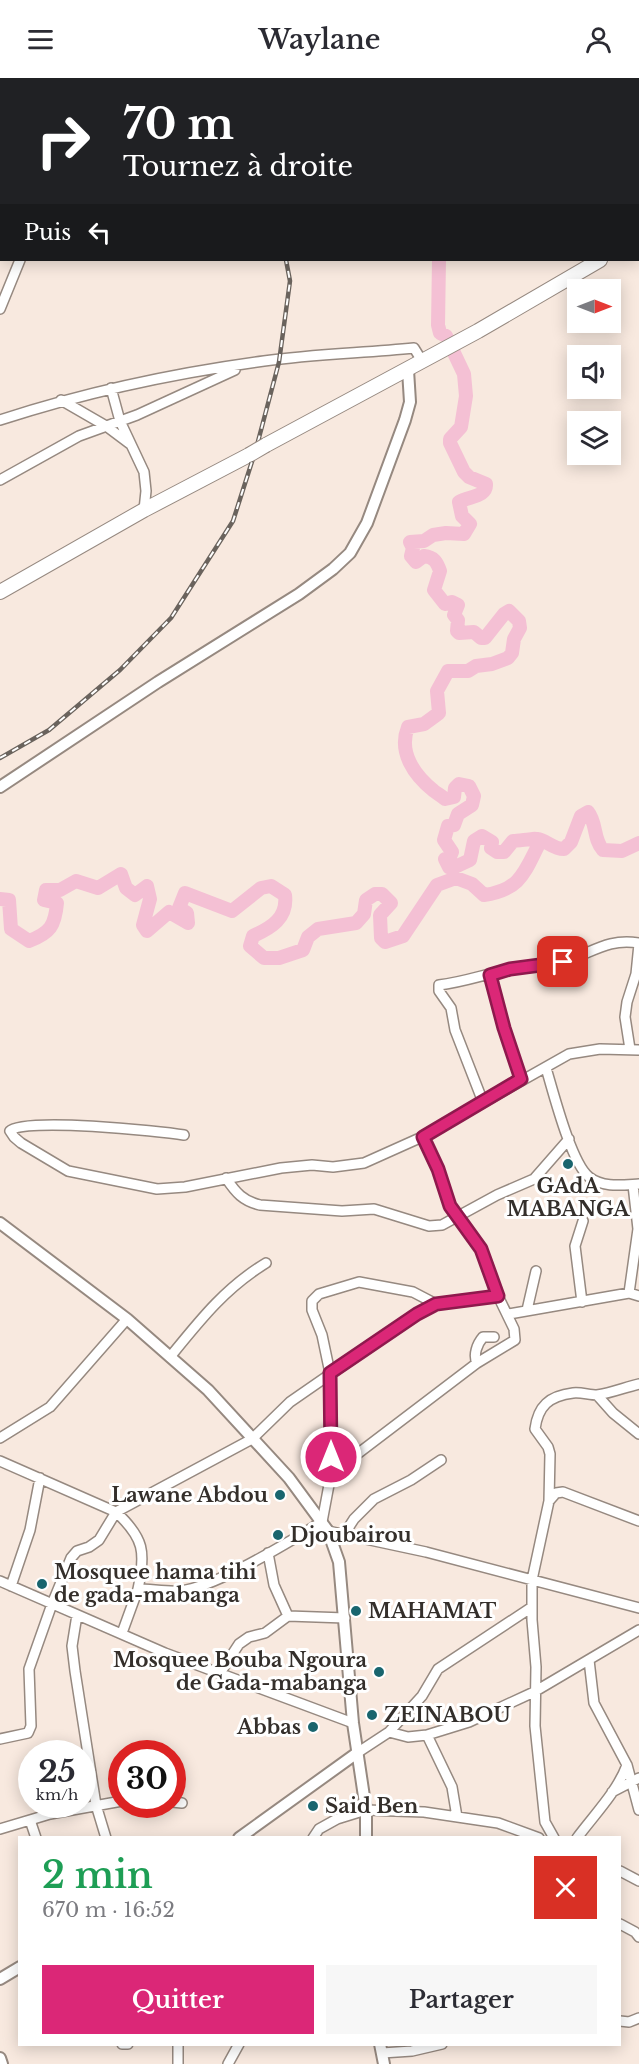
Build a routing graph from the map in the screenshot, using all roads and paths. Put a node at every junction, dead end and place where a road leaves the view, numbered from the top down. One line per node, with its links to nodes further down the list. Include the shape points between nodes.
1 (20, 261): 3 (street)
2 (598, 261): 4 (main road)
3 (0, 309)
4 (425, 359): 5 (street, via 414,348); 6 (main road)
5 (248, 364): 7 (street); 10 (street)
6 (408, 370): 14 (main road, bridge); 16 (street, via 410,402 405,420 368,523 350,553 299,594 158,681)
7 (111, 388): 8 (street); 10 (street)
8 (61, 400): 9 (street); 11 (street)
9 (0, 420)
10 (120, 421): 11 (street); 12 (street)
11 (106, 426): 12 (street); 13 (street, via 79,436)
12 (130, 445): 14 (street, via 144,472)
13 (0, 480)
14 (144, 510): 15 (main road)
15 (0, 592)
16 (0, 787)
17 (639, 944): 18 (street, via 607,943 563,962); 19 (street, via 625,1017)
18 (490, 975): 21 (street); 22 (street, via 438,987 451,1008 455,1030)
19 (634, 1049): 20 (street, via 569,1054)
20 (546, 1068): 21 (street); 27 (street)
21 (521, 1079): 22 (street)
22 (483, 1101): 26 (street)
23 (10, 1131): 24 (street); 25 (street, via 16,1126 57,1125 138,1128); 28 (street, via 21,1143 68,1171 157,1189)
24 (0, 1132)
25 (184, 1135)
26 (423, 1137): 28 (street, via 364,1163 281,1168); 30 (street)
27 (569, 1139): 29 (street, via 587,1176 604,1185); 30 (street, via 534,1179)
28 (226, 1178): 30 (street, via 236,1194 260,1205 342,1211 374,1209 429,1226 442,1225)
29 (636, 1184): 35 (street, via 638,1228)
30 (456, 1217): 36 (street, via 481,1249)
31 (583, 1221): 38 (street, via 575,1246)
32 (0, 1223): 42 (street)
33 (266, 1263): 44 (street, via 240,1279 213,1305)
34 (536, 1271): 40 (street)
35 (629, 1293): 37 (street); 38 (street)
36 (498, 1296): 39 (street); 41 (street)
37 (639, 1296)
38 (582, 1302): 40 (street)
39 (436, 1304): 46 (street); 46 (street, via 413,1292 358,1282 319,1294 312,1301 312,1310)
40 (526, 1310): 41 (street)
41 (508, 1314): 45 (street, via 515,1340)
42 (127, 1319): 44 (street); 50 (street, via 50,1407)
43 (494, 1337): 45 (street, via 480,1340)
44 (170, 1357): 51 (street, via 208,1390)
45 (477, 1363): 54 (street)
46 (330, 1373): 51 (street, via 290,1402); 54 (street)
47 (639, 1384): 48 (street)
48 (597, 1395): 49 (street); 56 (street, via 559,1396 544,1404 537,1414 535,1429 550,1454)
49 (639, 1434)
50 (0, 1438)
51 (252, 1439): 57 (street); 59 (street, via 289,1478)
52 (441, 1460): 60 (street, via 374,1499)
53 (0, 1461): 55 (street)
54 (331, 1474): 59 (street)
55 (40, 1478): 57 (street); 64 (street, via 30,1530)
56 (549, 1501): 58 (street, via 556,1493 568,1493); 62 (street)
57 (116, 1512): 65 (street, via 132,1527 141,1544 143,1563); 66 (street, via 99,1540 71,1558)
58 (639, 1521)
59 (325, 1526): 60 (street); 61 (street); 71 (street, via 339,1562)
60 (345, 1533): 62 (street)
61 (268, 1553): 65 (street, via 197,1587 180,1591); 70 (street, via 274,1585)
62 (532, 1580): 67 (street); 68 (street)
63 (0, 1581): 64 (street)
64 (11, 1586): 66 (street)
65 (138, 1589): 73 (street)
66 (52, 1604): 69 (street); 80 (street, via 29,1669 31,1726 28,1733)
67 (532, 1607): 76 (street); 78 (street, via 438,1669 422,1696)
68 (639, 1608)
69 (77, 1615): 73 (street); 81 (street, via 72,1646)
70 (288, 1616): 71 (street); 75 (street, via 265,1633 239,1644)
71 (345, 1618): 77 (street)
72 (639, 1630): 74 (street)
73 (122, 1633): 75 (street)
74 (589, 1660): 76 (street); 83 (street, via 594,1703)
75 (220, 1673): 77 (street)
76 (534, 1692): 79 (street, via 469,1722); 100 (street, via 540,1795 545,1822)
77 (352, 1723): 82 (street)
78 (389, 1732): 79 (street, via 408,1737); 82 (street)
79 (427, 1735): 90 (street, via 452,1787)
80 (0, 1739)
81 (86, 1740)
82 (357, 1753): 88 (street); 96 (street)
83 (627, 1765): 84 (street); 85 (street)
84 (636, 1780): 85 (street); 89 (street)
85 (612, 1792): 101 (street)
86 (108, 1804): 87 (street)
87 (96, 1805): 95 (street)
88 (366, 1810): 90 (street); 97 (street, via 337,1819); 98 (street)
89 (639, 1810)
90 (457, 1817): 99 (street, via 498,1823)
91 (39, 1818): 92 (street)
92 (30, 1820): 93 (street); 94 (street)
93 (0, 1829)
94 (35, 1836)
95 (105, 1836)
96 (242, 1836)
97 (314, 1836)
98 (366, 1836)
99 (534, 1836)
100 (553, 1836)
101 (579, 1836)
102 (621, 1872): 103 (street)
103 (639, 1881)
104 (621, 1925): 105 (street)
105 (639, 1936)
106 (18, 1967): 107 (street)
107 (0, 1979)
108 (639, 2018): 109 (street)
109 (621, 2021)
110 (178, 2046): 116 (street)
111 (238, 2046): 117 (street)
112 (435, 2046): 113 (street)
113 (382, 2054)
114 (0, 2058): 115 (street)
115 (2, 2064)
116 (178, 2064)
117 (228, 2064)

